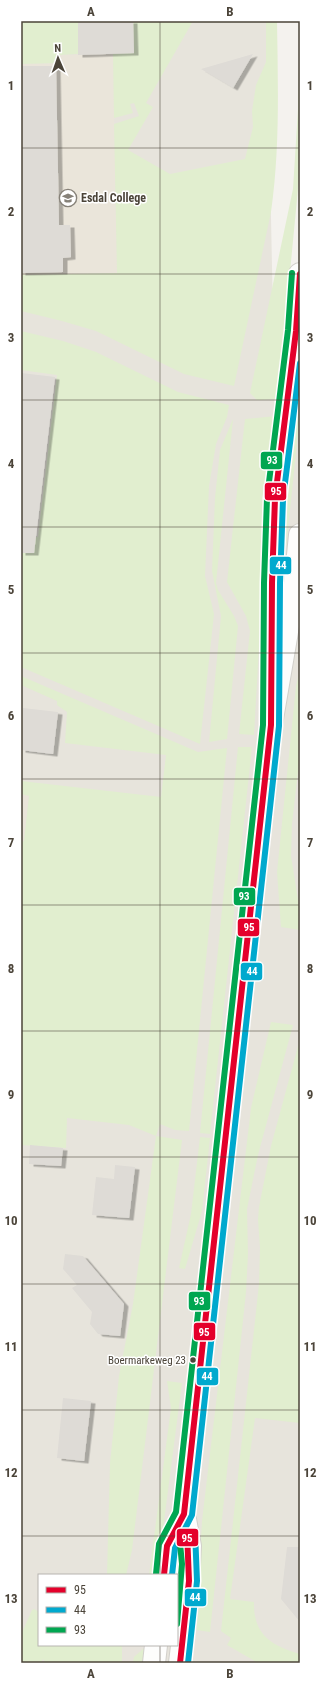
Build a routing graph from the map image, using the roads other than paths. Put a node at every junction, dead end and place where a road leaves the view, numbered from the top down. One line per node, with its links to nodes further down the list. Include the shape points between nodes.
1 (300, 285): 2 (street)
2 (298, 331): 4 (street, via 275,498)
3 (300, 534): 4 (street, via 295,585)
4 (271, 725): 5 (street)
5 (184, 1514): 6 (street, via 167,1546); 9 (street, via 190,1546)
6 (164, 1574)
7 (156, 1646): 8 (street)
8 (154, 1663)
9 (180, 1663)

